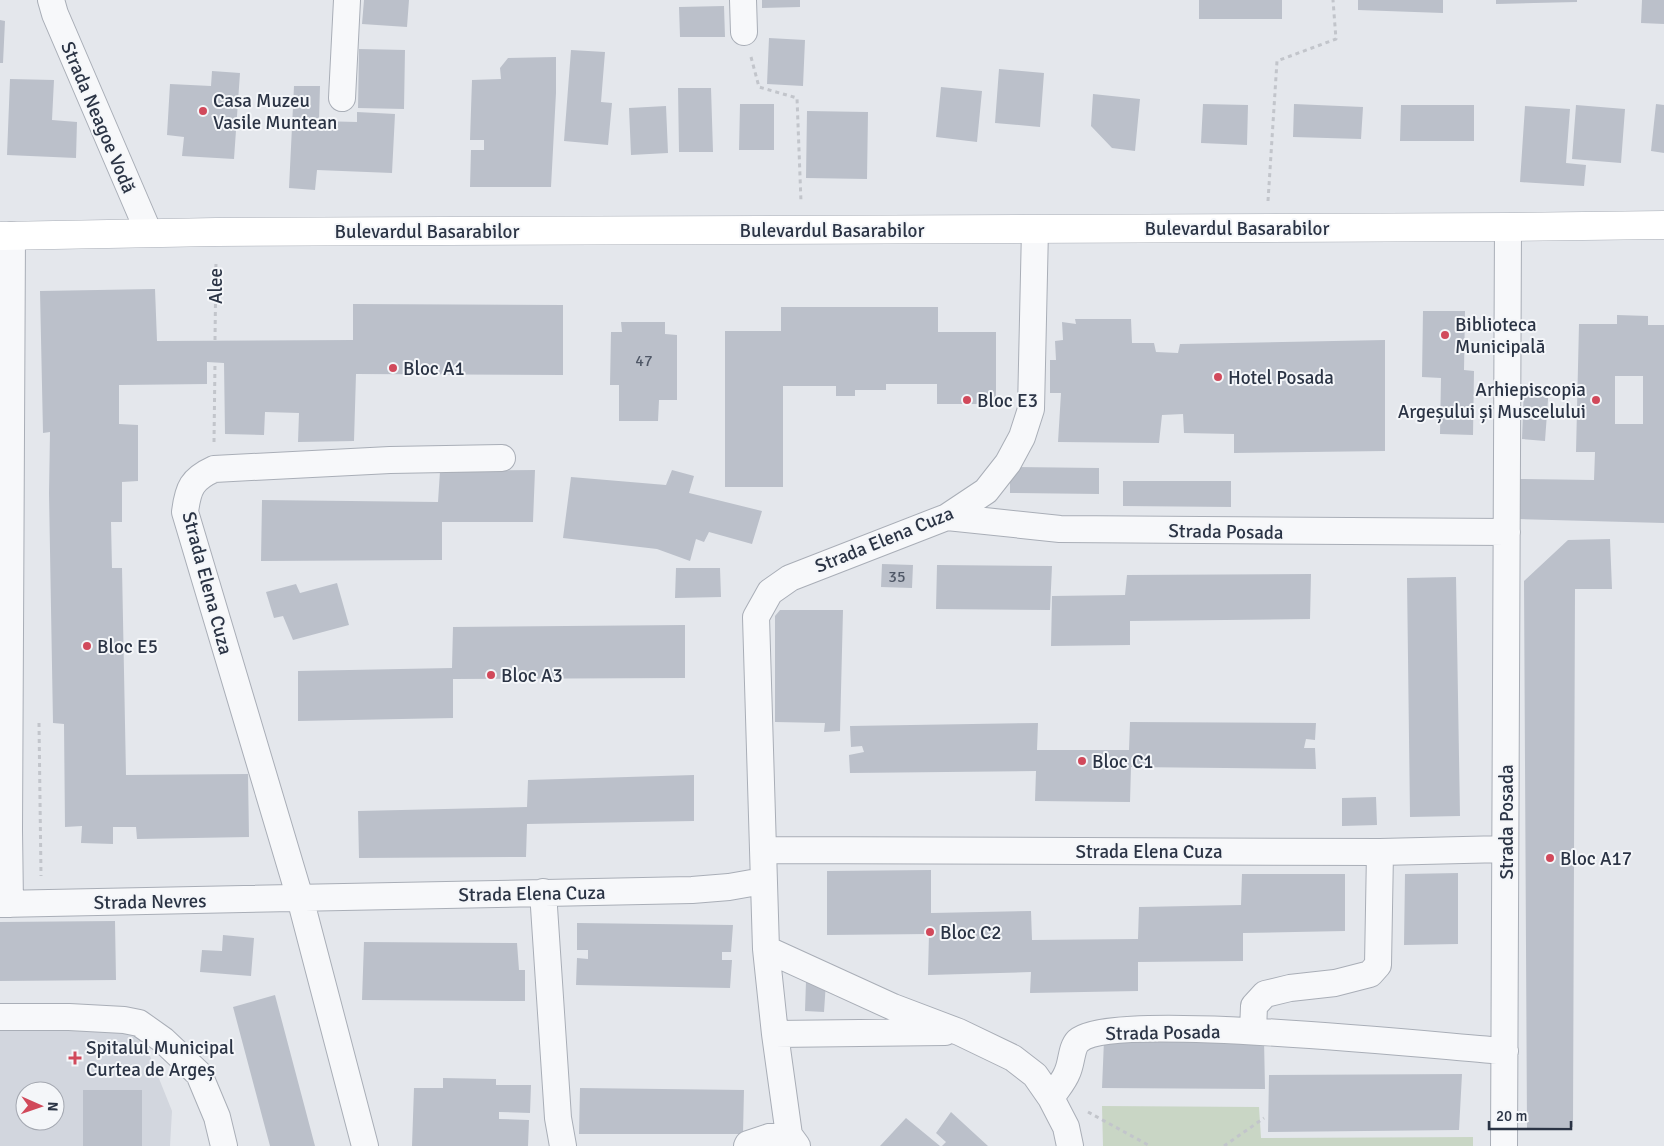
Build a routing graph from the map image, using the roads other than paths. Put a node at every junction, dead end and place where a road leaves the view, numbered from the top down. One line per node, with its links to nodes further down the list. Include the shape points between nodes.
1 (51, 0): 9 (street, Strada Neagoe Vodă)
2 (348, 0): 5 (street)
3 (743, 0): 4 (street)
4 (744, 32)
5 (342, 98)
6 (1664, 225): 7 (main road, Bulevardul Basarabilor)
7 (1508, 227): 8 (main road, Bulevardul Basarabilor); 13 (street, Strada Posada)
8 (1035, 229): 9 (main road, Bulevardul Basarabilor); 12 (street, Strada Elena Cuza, via 1031,408 1022,437 1008,463 986,491)
9 (150, 233): 10 (main road, Bulevardul Basarabilor)
10 (6, 235): 14 (street)
11 (502, 458): 20 (street, Strada Elena Cuza, via 214,469 195,480 188,492 185,512)
12 (946, 517): 13 (street, Strada Posada, via 1060,529); 16 (street, Strada Elena Cuza, via 790,578 770,592 756,617)
13 (1507, 532): 15 (street, Strada Posada)
14 (5, 633): 21 (street, via 9,830)
15 (1505, 848): 17 (street, Strada Elena Cuza); 27 (street, Strada Posada)
16 (762, 850): 17 (street, Strada Elena Cuza); 18 (street, Strada Elena Cuza)
17 (1380, 852): 24 (street, via 1378,965 1370,974 1335,983 1265,994 1254,1006)
18 (763, 881): 19 (street, Strada Elena Cuza, via 692,890); 22 (street, Strada Elena Cuza)
19 (543, 892): 20 (street, Strada Elena Cuza); 32 (street, via 558,1118)
20 (300, 898): 21 (street, Strada Nevres); 31 (street, Strada Elena Cuza)
21 (5, 904)
22 (766, 949): 25 (street, via 893,1007); 26 (street, Strada Elena Cuza)
23 (0, 1017): 30 (street, via 69,1017 139,1023 164,1040 199,1074 217,1117)
24 (1253, 1031): 27 (street, Strada Posada); 28 (street, Strada Posada, via 1149,1030 1092,1034 1078,1041 1068,1073)
25 (959, 1032): 26 (street); 28 (street, via 1013,1058 1035,1076)
26 (775, 1034): 29 (street, Strada Elena Cuza)
27 (1505, 1051): 35 (street, Strada Posada)
28 (1050, 1098): 34 (street, via 1066,1127)
29 (793, 1140): 33 (street, Strada Elena Cuza, via 770,1137)
30 (224, 1146)
31 (366, 1146)
32 (563, 1146)
33 (747, 1146)
34 (1070, 1146)
35 (1504, 1146)

